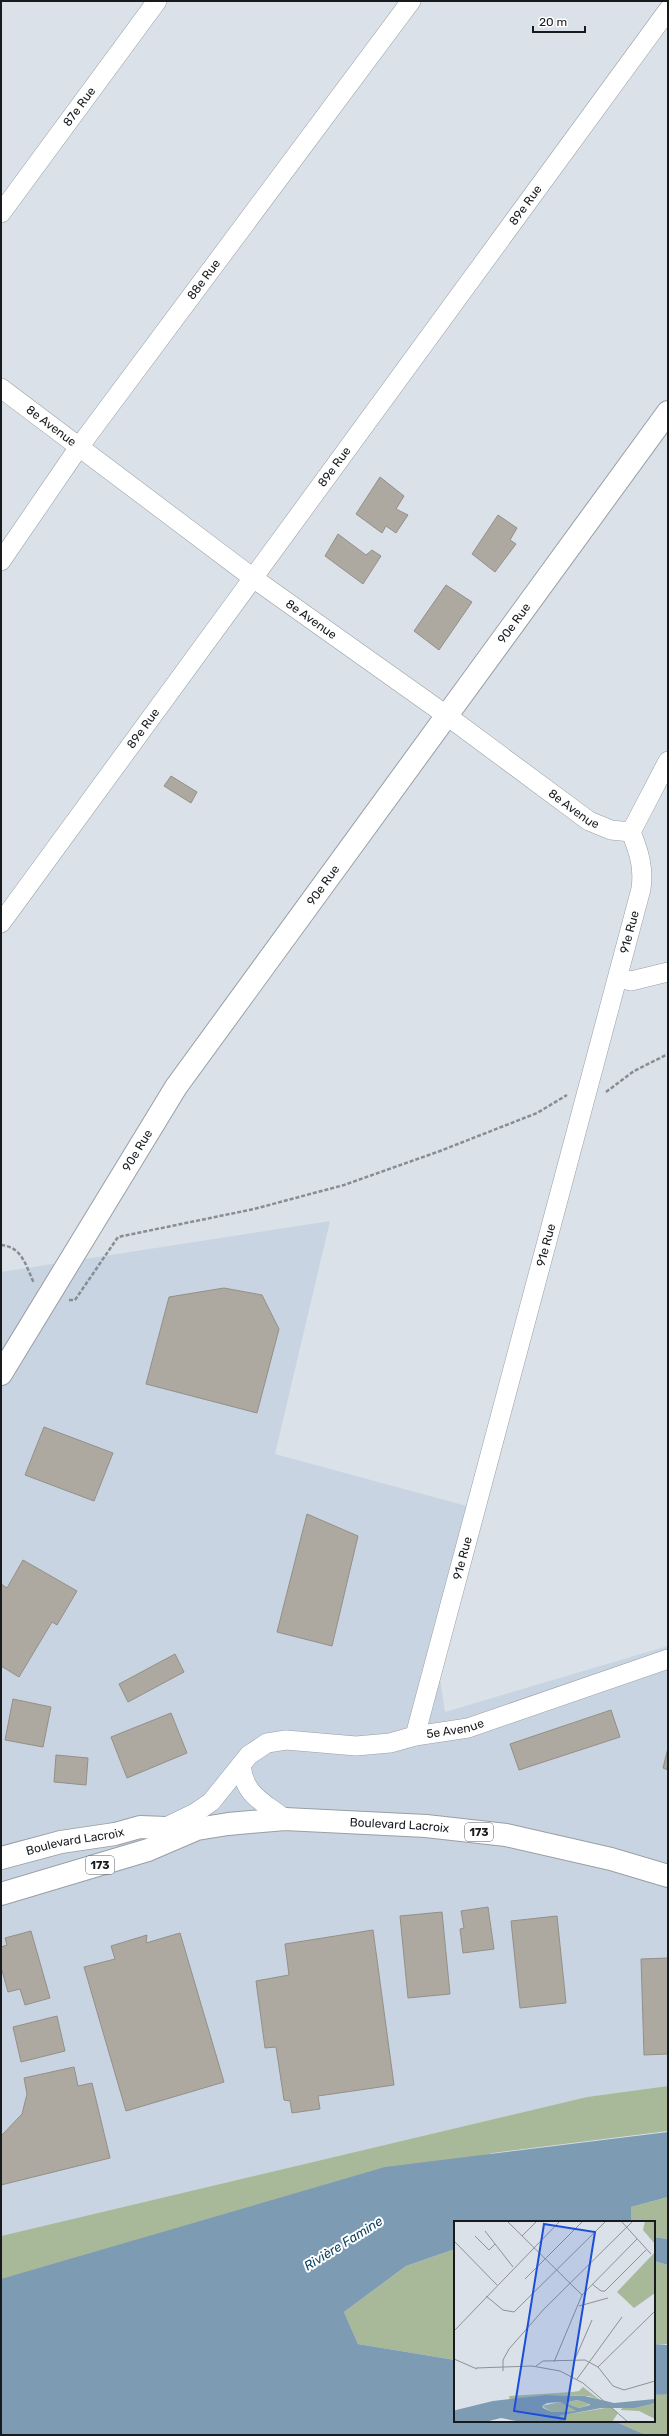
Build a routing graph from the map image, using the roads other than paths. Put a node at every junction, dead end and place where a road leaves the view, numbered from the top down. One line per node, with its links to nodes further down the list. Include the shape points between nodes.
1 (157, 1): 4 (street, 87e Rue)
2 (411, 1): 7 (street, 88e Rue)
3 (668, 10): 9 (street, 89e Rue)
4 (1, 213)
5 (1, 388): 7 (street, 8e Avenue)
6 (668, 412): 10 (street, 90e Rue)
7 (80, 447): 8 (street, 88e Rue); 9 (street, 8e Avenue)
8 (1, 561)
9 (253, 578): 10 (street, 8e Avenue); 13 (street, 89e Rue)
10 (446, 715): 12 (street, 8e Avenue, via 589,821 611,830); 16 (street, 90e Rue, via 176,1087)
11 (668, 761): 12 (street)
12 (631, 832): 15 (street, 91e Rue, via 641,857 643,873)
13 (1, 923)
14 (668, 972): 15 (street, via 631,981)
15 (618, 978): 18 (street, 91e Rue)
16 (1, 1374)
17 (668, 1659): 18 (street, 5e Avenue, via 468,1728)
18 (415, 1736): 19 (street, 5e Avenue, via 390,1743 356,1746 286,1740 267,1743)
19 (241, 1765): 20 (street, via 242,1778 249,1791); 21 (street, 5e Avenue, via 210,1802 195,1813)
20 (285, 1819): 22 (street, Boulevard Lacroix / 173); 24 (street, Boulevard Lacroix / 173, via 426,1826 506,1835 611,1859)
21 (166, 1827): 22 (street, Boulevard Lacroix / 173); 23 (street, Boulevard Lacroix / 173, via 140,1827 115,1834 61,1842)
22 (197, 1829): 25 (street, Boulevard Lacroix / 173, via 148,1850)
23 (1, 1858)
24 (668, 1876)
25 (1, 1894)

